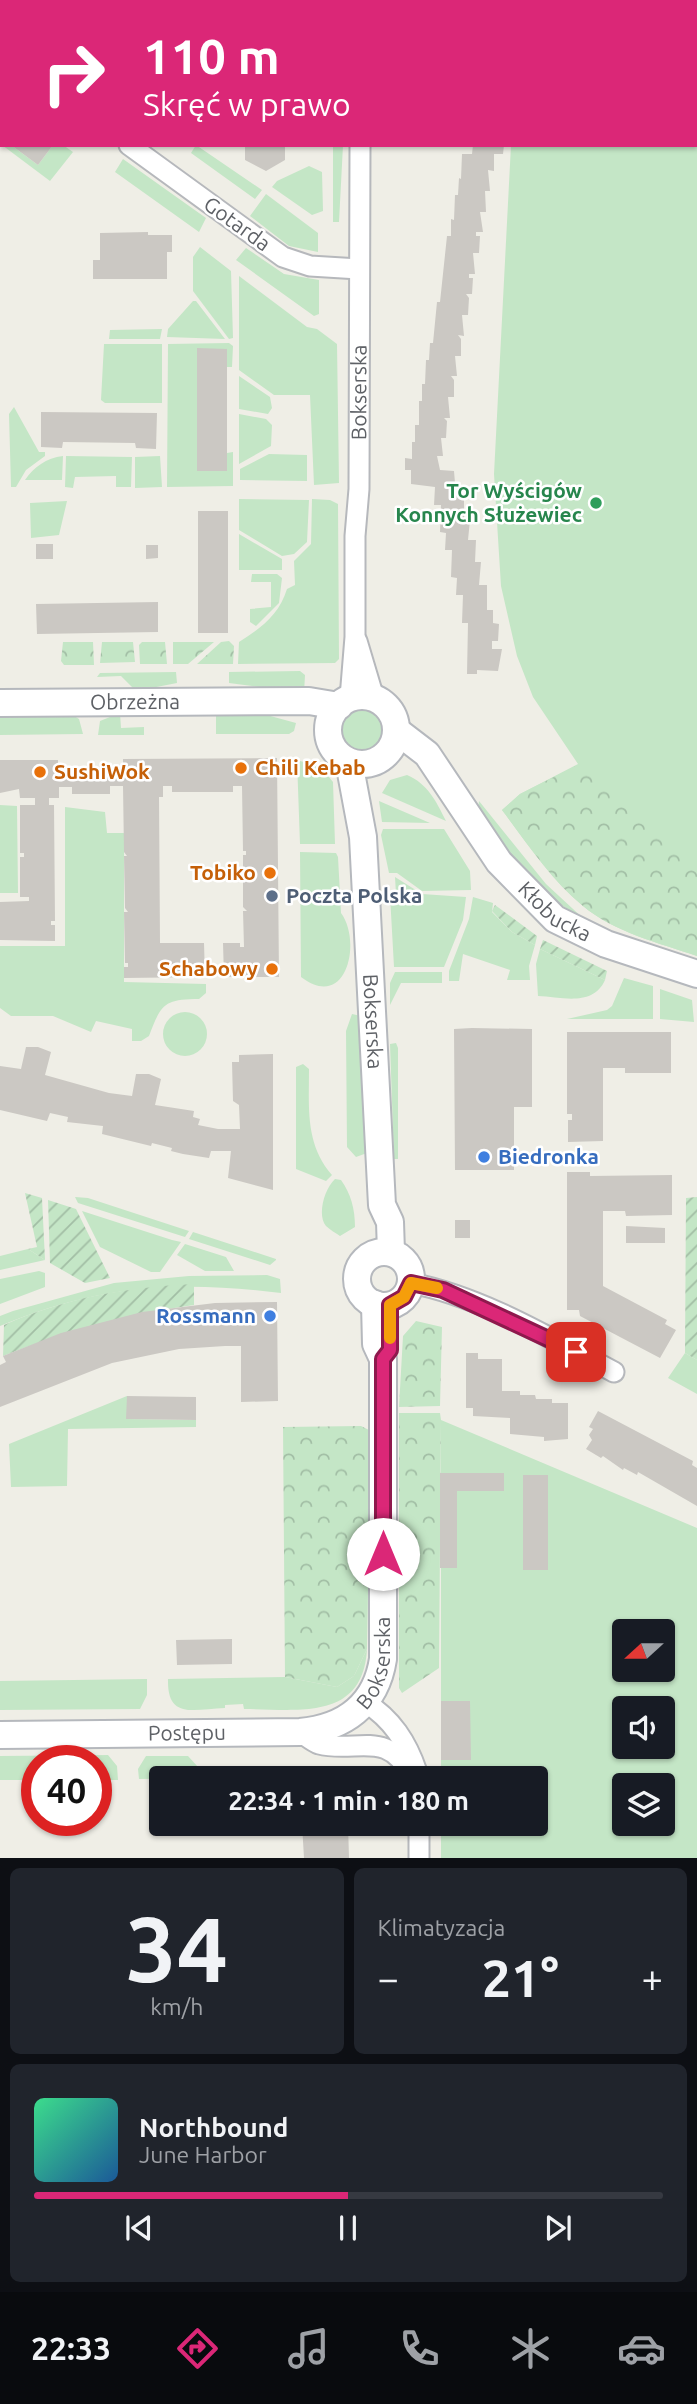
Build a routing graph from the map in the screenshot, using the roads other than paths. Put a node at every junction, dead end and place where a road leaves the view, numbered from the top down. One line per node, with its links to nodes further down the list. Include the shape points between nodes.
1 (132, 147): 3 (street, Gotarda, via 283,257 303,265)
2 (360, 147): 3 (street, Bokserska)
3 (359, 269): 5 (street, Bokserska, via 359,489)
4 (0, 703): 5 (street, Obrzeżna, via 309,701)
5 (348, 707): 6 (street, via 389,708); 6 (street, via 335,751)
6 (377, 752): 7 (street, Kłobucka, via 427,754 499,862 555,919 606,944); 8 (street, Bokserska, via 363,837 382,1205 376,1214)
7 (697, 974)
8 (383, 1252): 9 (street, via 408,1266); 10 (street, via 363,1261 357,1276 360,1292)
9 (411, 1283): 10 (street, via 404,1297); 11 (street, via 469,1301)
10 (382, 1305): 12 (street, Bokserska, via 376,1344 383,1359 383,1659 375,1688)
11 (614, 1372)
12 (365, 1702): 13 (street, Postępu, via 339,1724); 16 (street, Bokserska, via 391,1722 411,1754)
13 (300, 1732): 14 (street, Postępu); 15 (street, Bokserska, via 320,1744 382,1748)
14 (0, 1735)
15 (406, 1766)
16 (413, 1766)
17 (419, 1836): 18 (street)
18 (419, 1858)

